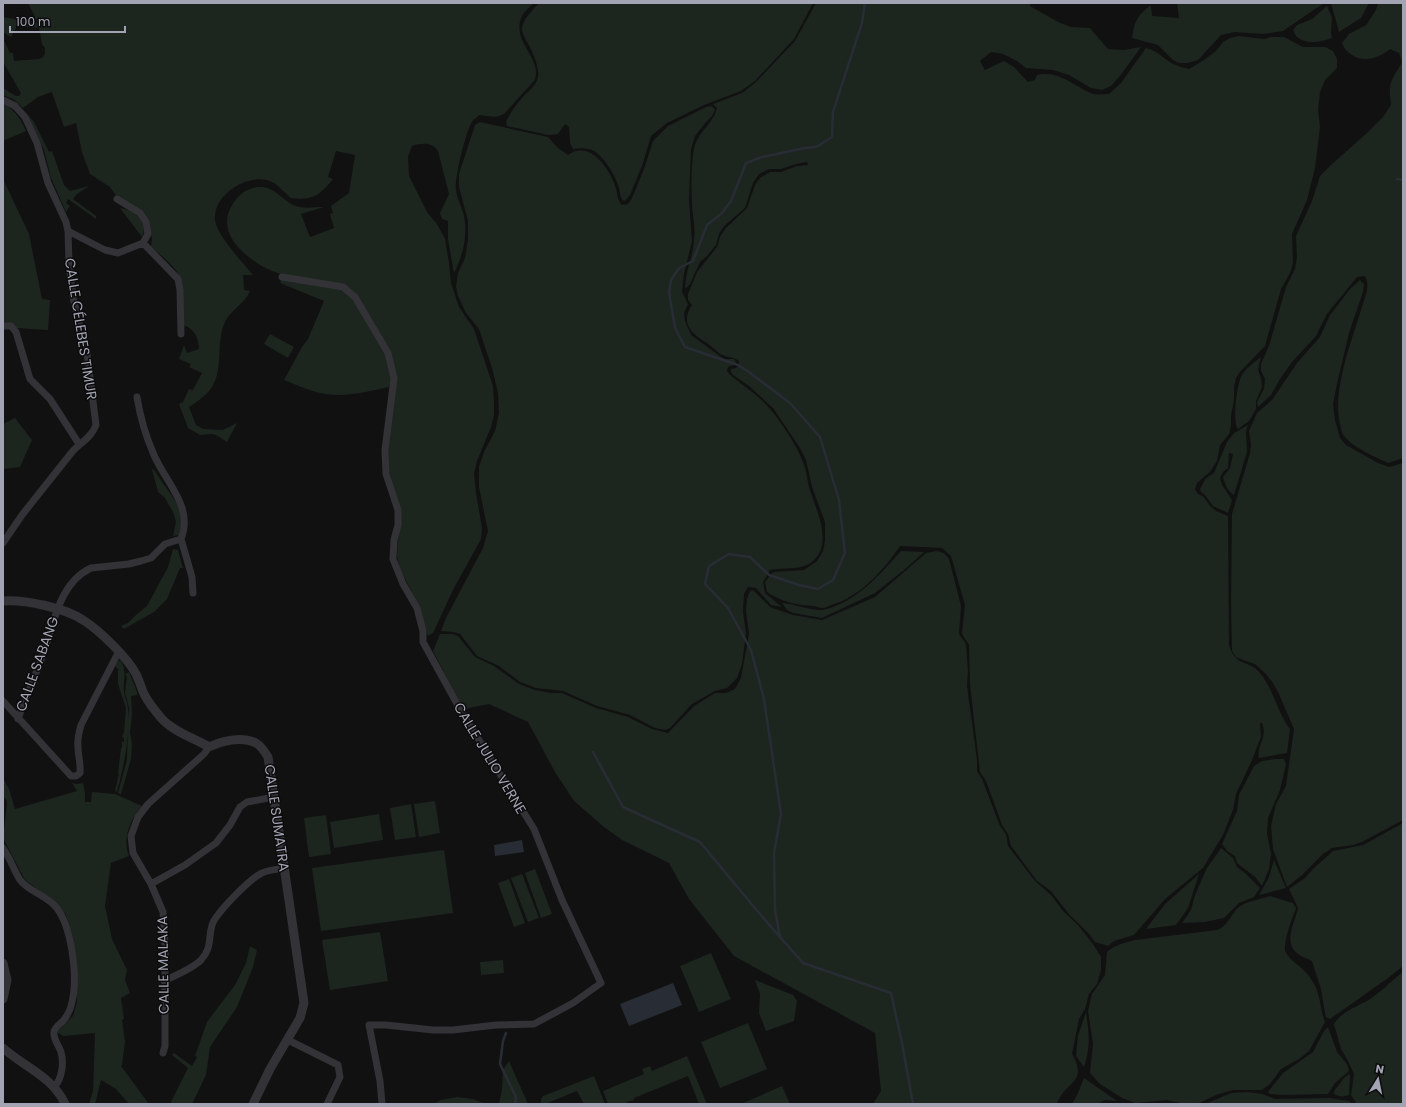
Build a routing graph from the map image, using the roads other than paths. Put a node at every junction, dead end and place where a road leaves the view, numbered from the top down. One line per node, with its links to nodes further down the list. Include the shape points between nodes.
1 (3, 100): 3 (street, CALLE CÉLEBES TIMUR, via 15,106 25,117)
2 (117, 199): 4 (street, via 140,213 146,222 148,234)
3 (68, 231): 4 (street, via 105,250 118,253); 9 (street, CALLE CÉLEBES TIMUR, via 73,297 87,353 96,425 94,432)
4 (143, 243): 7 (street, via 178,279)
5 (282, 277): 33 (street, CALLE JULIO VERNE, via 343,287 355,297 388,353 394,378 385,450 386,474 398,510 393,559 403,584 417,608 423,642 461,711 534,829 562,900 601,983 573,1003 534,1024 453,1030 369,1025)
6 (3, 326): 9 (street, via 11,326 16,332 30,379 50,399)
7 (181, 334)
8 (137, 396): 10 (street, via 154,455 176,492 184,515 184,532)
9 (79, 444): 11 (street, CALLE CÉLEBES TIMUR)
10 (181, 539): 12 (street, via 192,577); 14 (street, CALLE SABANG, via 166,544 151,558 86,570 71,584)
11 (3, 543)
12 (193, 593)
13 (3, 601): 14 (street, via 14,600)
14 (57, 609): 15 (street, via 82,620); 17 (street, CALLE SABANG)
15 (119, 651): 17 (street, via 81,725 78,736 80,773 76,776 71,776); 18 (street, via 136,673 145,696 162,719 171,727)
16 (3, 701): 17 (street)
17 (18, 719)
18 (209, 747): 19 (street, CALLE SUMATRA, via 234,740 256,743 268,757); 22 (street, CALLE MALAKA, via 148,804 138,817 131,836 133,853)
19 (274, 797): 21 (street, CALLE SUMATRA); 22 (street, via 247,802 240,807 230,826 216,843 185,865)
20 (3, 848): 29 (street, via 21,881 54,905 62,916 69,937 75,975 74,992 68,1014 54,1031 62,1064 59,1081)
21 (284, 868): 24 (street, via 261,873 244,886 217,916 212,925 208,950 202,959); 26 (street, CALLE SUMATRA, via 304,1003 300,1018)
22 (151, 884): 24 (street, CALLE MALAKA, via 163,912)
23 (3, 963): 25 (street, via 7,980)
24 (164, 981): 28 (street, CALLE MALAKA)
25 (3, 999)
26 (288, 1040): 31 (street, CALLE SUMATRA); 32 (street, via 338,1065 340,1077)
27 (3, 1048): 29 (street)
28 (163, 1053)
29 (55, 1086): 30 (street)
30 (65, 1104)
31 (253, 1104)
32 (327, 1104)
33 (382, 1104)

